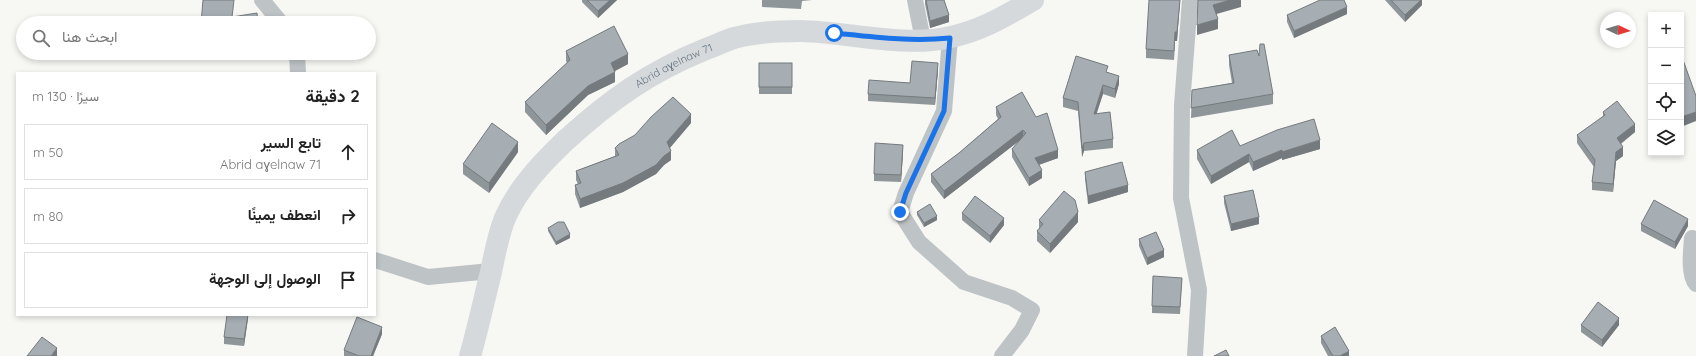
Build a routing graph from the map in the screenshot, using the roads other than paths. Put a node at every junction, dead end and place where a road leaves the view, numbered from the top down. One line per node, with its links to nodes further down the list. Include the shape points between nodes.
1 (262, 0): 5 (street)
2 (915, 0): 7 (street)
3 (1033, 0): 6 (main road, Abrid aɣelnaw 71, via 995,22)
4 (1190, 0): 16 (street, via 1182,105 1180,198 1199,290)
5 (276, 16)
6 (950, 38): 7 (main road, Abrid aɣelnaw 71); 15 (street, via 944,111 906,193 900,212 919,242 964,282 1012,298 1032,310 1022,330)
7 (923, 40): 12 (main road, Abrid aɣelnaw 71, via 806,31 762,32 733,38 676,61 628,89 591,118 542,163 517,196 506,217)
8 (297, 60): 9 (street)
9 (298, 72)
10 (1692, 238): 13 (street, via 1693,280)
11 (376, 260): 12 (street, via 428,278)
12 (491, 271): 14 (main road, Abrid aɣelnaw 71)
13 (1696, 284)
14 (471, 353)
15 (1002, 356)
16 (1195, 356)

